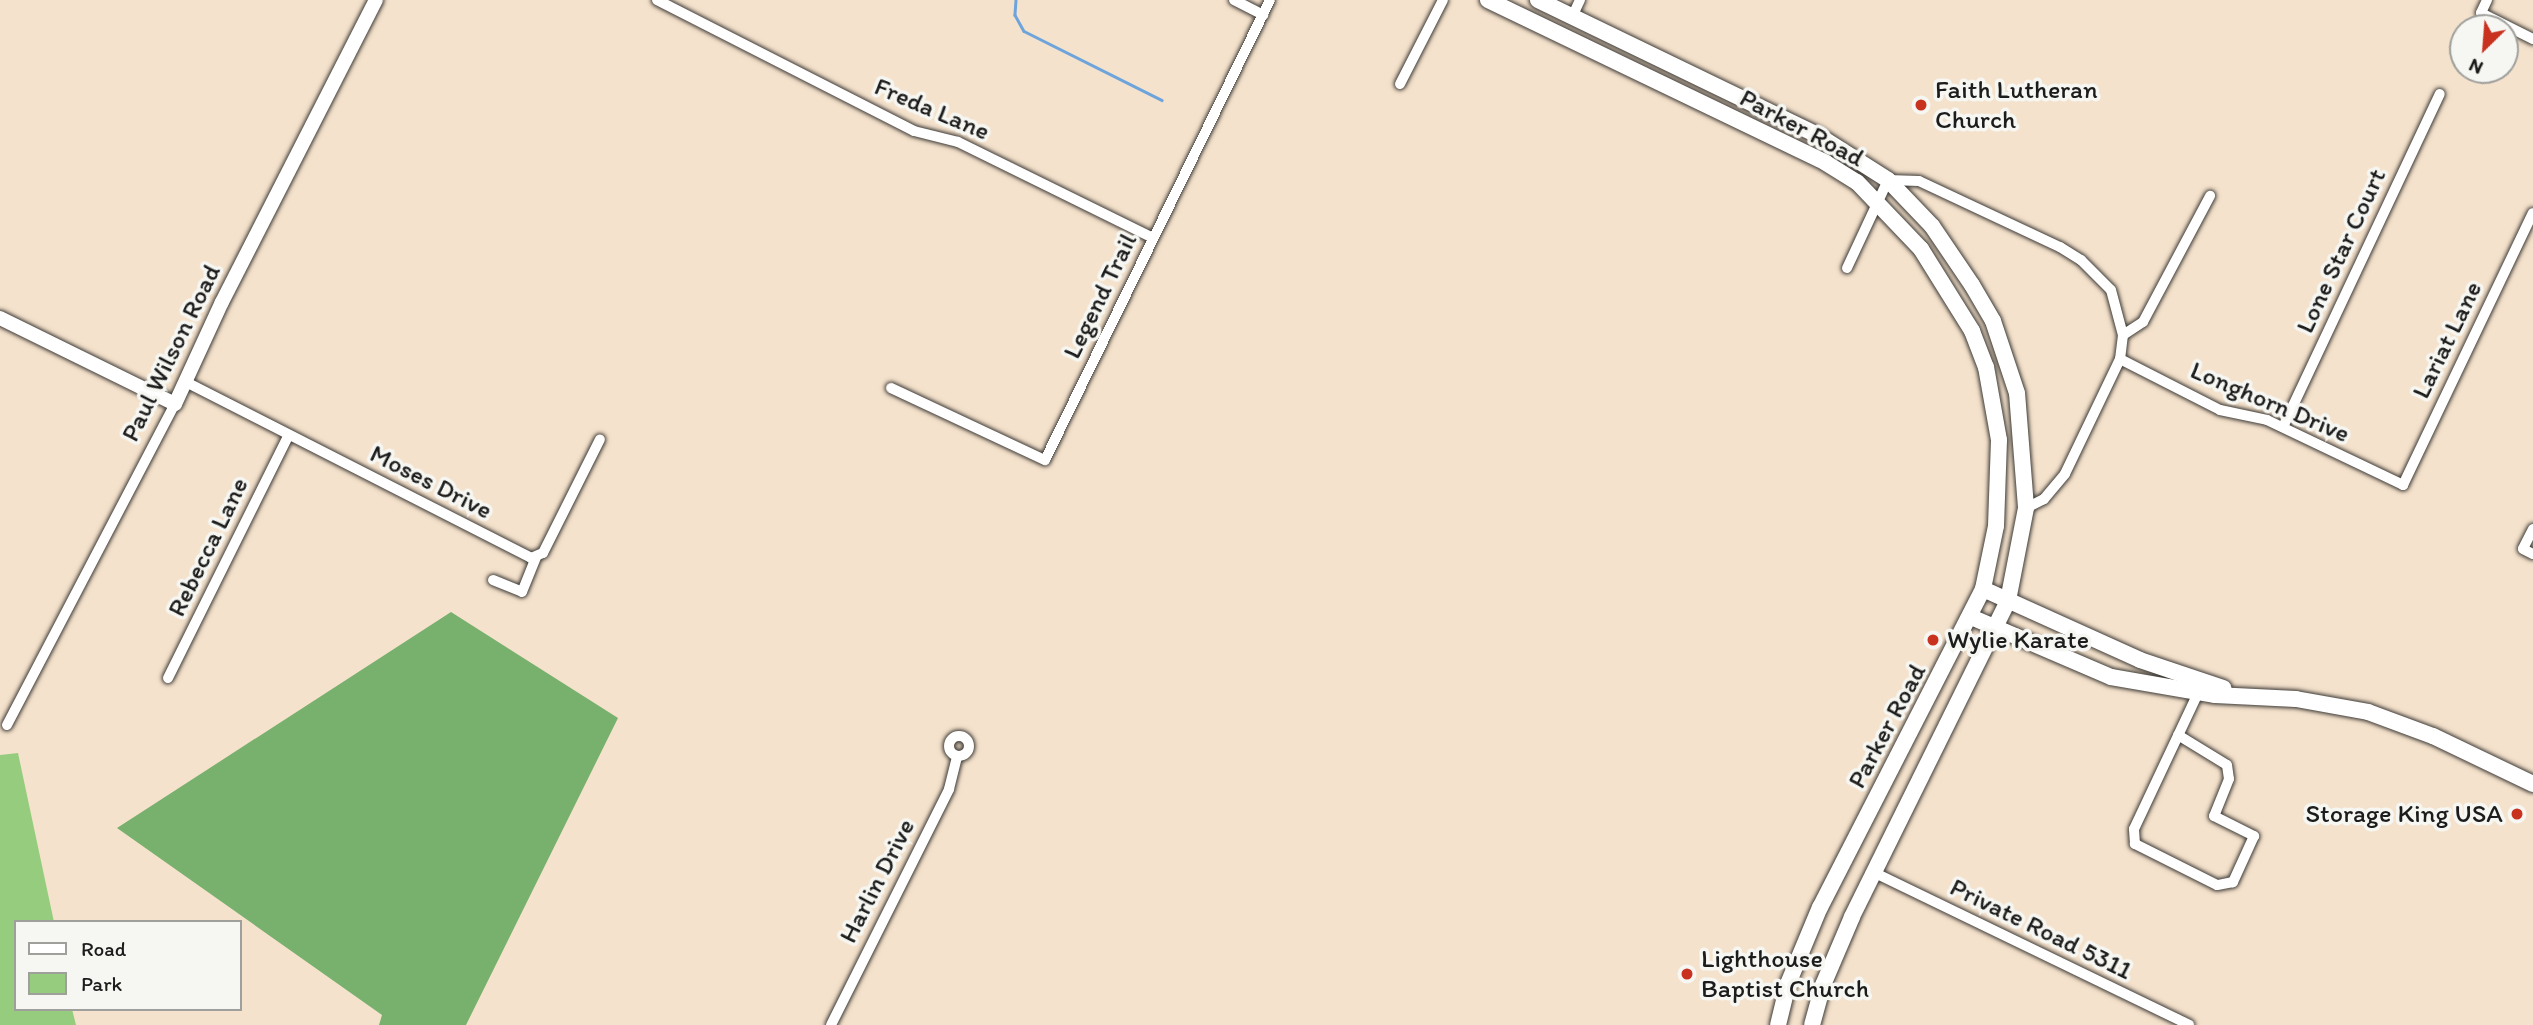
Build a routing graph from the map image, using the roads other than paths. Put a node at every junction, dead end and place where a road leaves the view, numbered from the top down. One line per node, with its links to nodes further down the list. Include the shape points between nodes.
1 (376, 0): 24 (street, Paul Wilson Road)
2 (657, 0): 19 (street, Freda Lane, via 914,131 958,142)
3 (1234, 0): 10 (street)
4 (1270, 0): 10 (street, Legend Trail)
5 (1443, 0): 13 (street)
6 (1488, 0): 17 (main road, Parker Road, via 1826,163)
7 (1538, 0): 11 (main road, Parker Road)
8 (1580, 0): 11 (street)
9 (2487, 0): 12 (street, via 2481,13)
10 (1262, 15): 19 (street, Legend Trail)
11 (1572, 17): 15 (main road, Parker Road, via 1819,136)
12 (2533, 39)
13 (1400, 84)
14 (2440, 94): 27 (street, Lone Star Court)
15 (1888, 180): 17 (street); 22 (street, via 1928,183 2081,260 2111,290); 31 (main road, Parker Road, via 1933,228 1993,321 2017,393)
16 (2210, 196): 22 (street, via 2143,322)
17 (1878, 202): 20 (street); 36 (main road, Parker Road, via 1938,273 1972,331 1989,378 1999,440 1996,526)
18 (2533, 213): 30 (street, Lariat Lane)
19 (1153, 238): 25 (street, Legend Trail, via 1045,460)
20 (1847, 268)
21 (0, 318): 26 (street)
22 (2123, 335): 23 (street)
23 (2120, 359): 27 (street, Longhorn Drive, via 2220,410); 31 (street, via 2065,474 2044,499)
24 (184, 381): 26 (street, Paul Wilson Road); 28 (street, Moses Drive)
25 (891, 387)
26 (176, 404): 43 (street, Paul Wilson Road)
27 (2283, 427): 30 (street, Longhorn Drive)
28 (288, 436): 34 (street, Moses Drive); 40 (street, Rebecca Lane)
29 (600, 439): 34 (street, via 543,554)
30 (2403, 485)
31 (2026, 508): 37 (main road, Parker Road)
32 (2533, 529): 33 (street)
33 (2528, 551)
34 (536, 558): 35 (street, via 522,592)
35 (493, 580)
36 (1983, 589): 37 (main road); 38 (main road, Parker Road)
37 (2008, 601): 39 (main road, Parker Road); 42 (main road, via 2140,660)
38 (1971, 617): 39 (main road); 49 (main road, Parker Road, via 1820,907 1788,984)
39 (1997, 629): 41 (main road, via 2111,677); 47 (main road, Parker Road)
40 (168, 678)
41 (2197, 693): 42 (main road); 44 (street)
42 (2256, 697): 46 (main road, via 2368,712 2433,736)
43 (7, 725)
44 (2178, 734): 44 (street, via 2134,829 2135,844 2217,885 2233,882 2254,836 2214,816 2229,779 2227,765)
45 (957, 756): 48 (street, Harlin Drive, via 949,789)
46 (2533, 784)
47 (1875, 873): 50 (main road, Parker Road, via 1823,985); 51 (street, Private Road 5311)
48 (831, 1025)
49 (1778, 1025)
50 (1812, 1025)
51 (2189, 1025)

